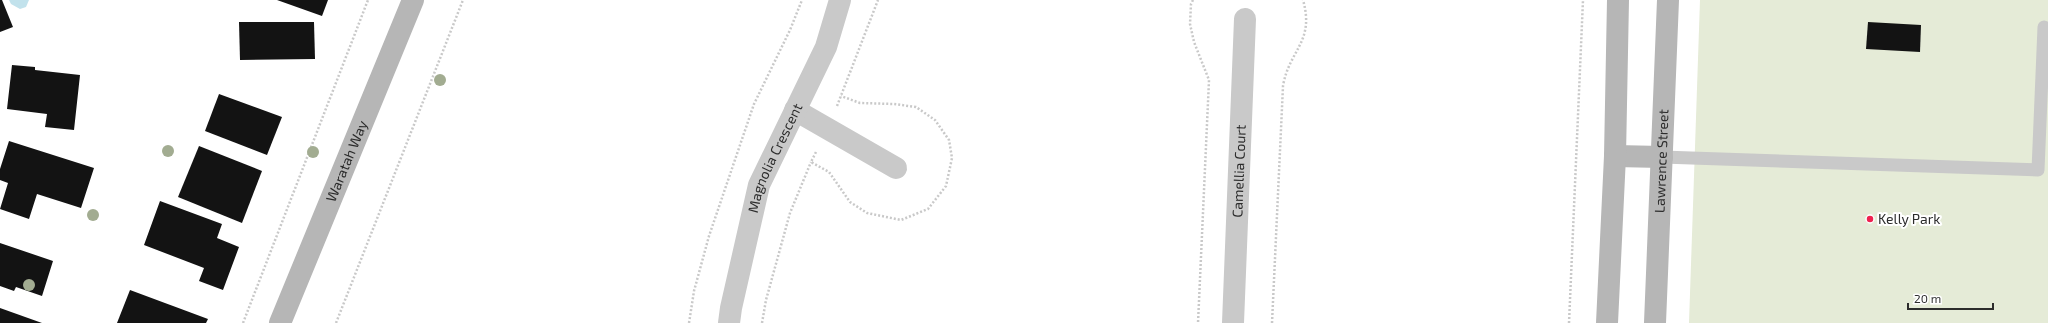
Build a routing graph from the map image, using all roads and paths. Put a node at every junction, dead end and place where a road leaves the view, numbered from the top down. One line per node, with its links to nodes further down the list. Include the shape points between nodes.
1 (368, 0): 20 (path)
2 (413, 0): 21 (main road, Waratah Way)
3 (463, 0): 22 (path)
4 (802, 0): 23 (path, via 754,104 714,221 694,291)
5 (840, 0): 15 (street, Magnolia Crescent, via 826,47)
6 (878, 0): 14 (path)
7 (1194, 0): 26 (path, via 1191,4 1191,30 1210,80)
8 (1303, 0): 28 (path, via 1307,12 1306,28 1302,45 1285,74 1283,86)
9 (1583, 0): 29 (path)
10 (1618, 0): 16 (main road)
11 (1668, 0): 17 (main road, Lawrence Street)
12 (1245, 18): 27 (street, Camellia Court)
13 (2044, 27): 17 (lane, via 2038,170)
14 (840, 96)
15 (795, 110): 19 (street); 24 (street, Magnolia Crescent, via 759,185)
16 (1615, 156): 17 (main road); 30 (main road)
17 (1662, 157): 31 (main road, Lawrence Street)
18 (811, 162): 25 (path, via 790,213)
19 (896, 168)
20 (243, 323)
21 (280, 323)
22 (336, 323)
23 (690, 323)
24 (729, 323)
25 (762, 323)
26 (1198, 323)
27 (1233, 323)
28 (1272, 323)
29 (1569, 323)
30 (1607, 323)
31 (1655, 323)

